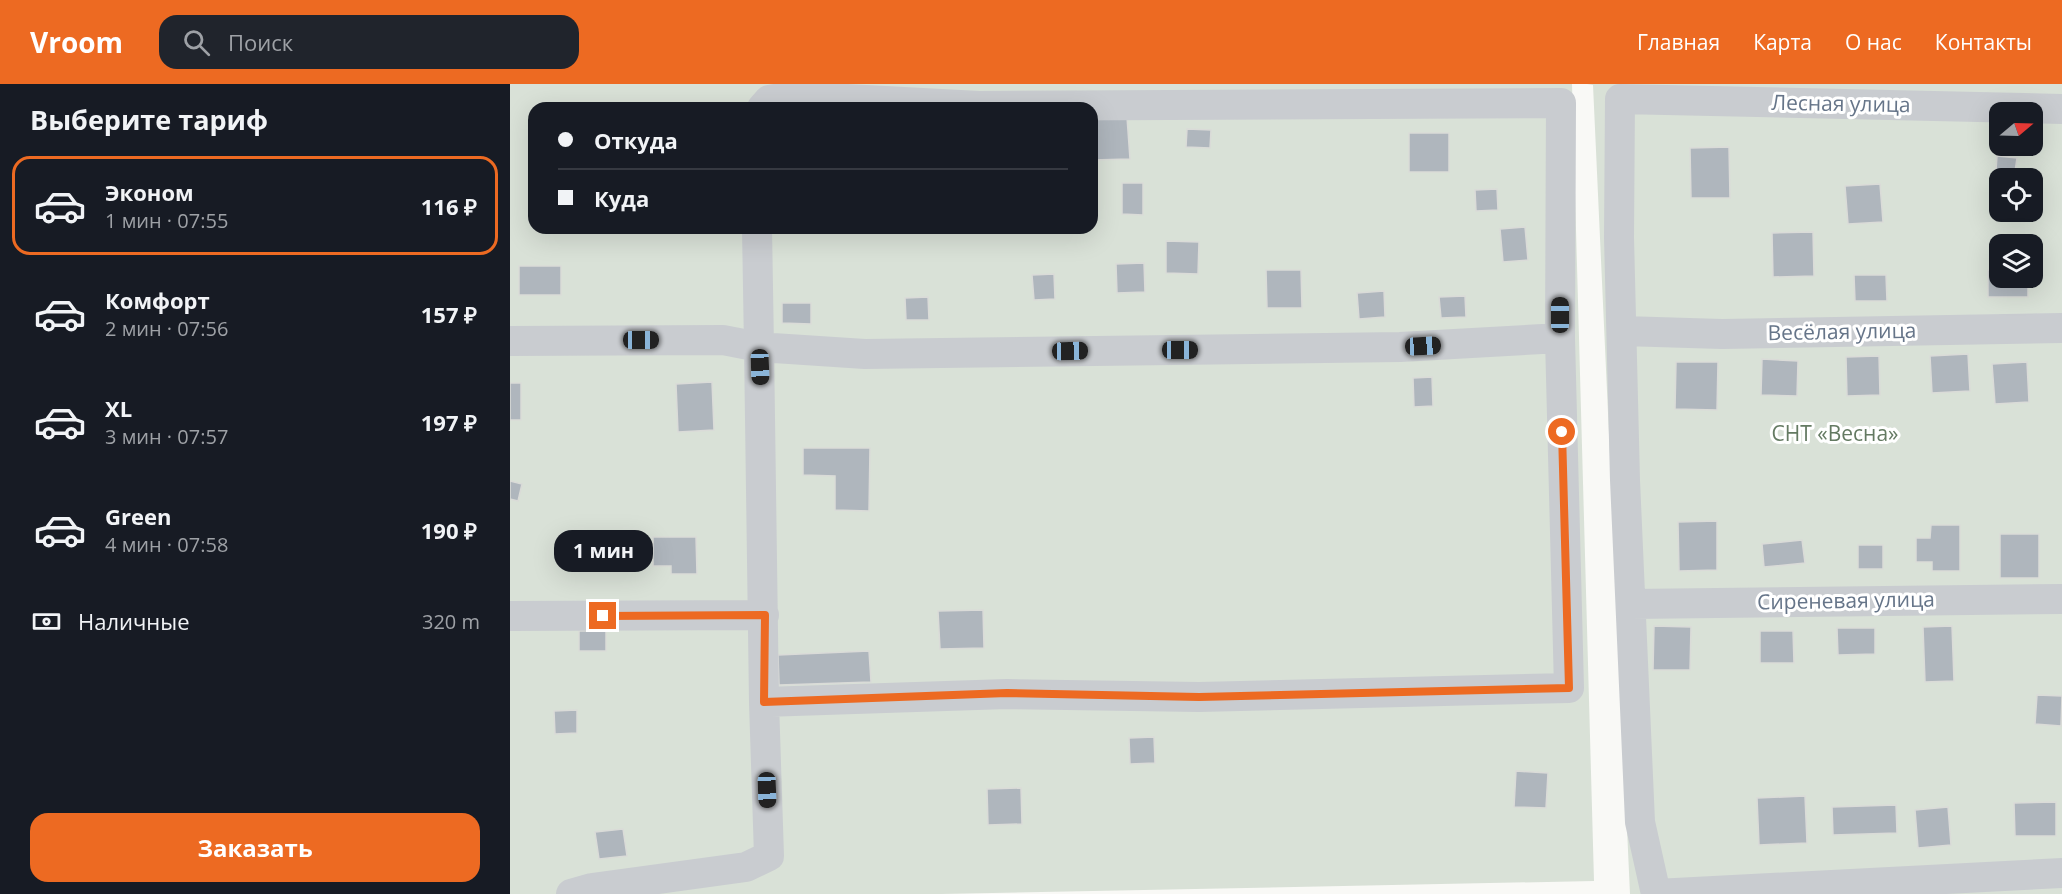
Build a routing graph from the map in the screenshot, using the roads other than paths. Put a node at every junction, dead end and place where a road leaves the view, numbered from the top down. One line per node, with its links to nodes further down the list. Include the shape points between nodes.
1 (767, 102): 2 (street, via 790,96)
2 (903, 102)
3 (1098, 105): 8 (street, via 1561,103)
4 (2062, 109): 7 (street, Лесная улица, via 1620,99)
5 (757, 234): 10 (street)
6 (2062, 328): 7 (street, Весёлая улица, via 1722,334)
7 (1623, 331): 12 (street)
8 (1560, 338): 10 (street, via 1400,347 865,354); 15 (street, via 1569,688 1199,697 1007,693)
9 (510, 341): 10 (street, via 723,340)
10 (759, 348): 13 (street)
11 (2062, 598): 12 (street, Сиреневая улица)
12 (1631, 603): 18 (street, via 1640,822)
13 (765, 615): 14 (street); 15 (street)
14 (510, 616)
15 (764, 702): 17 (street, via 769,856 746,867)
16 (2062, 873): 18 (street)
17 (571, 894)
18 (1656, 894)

